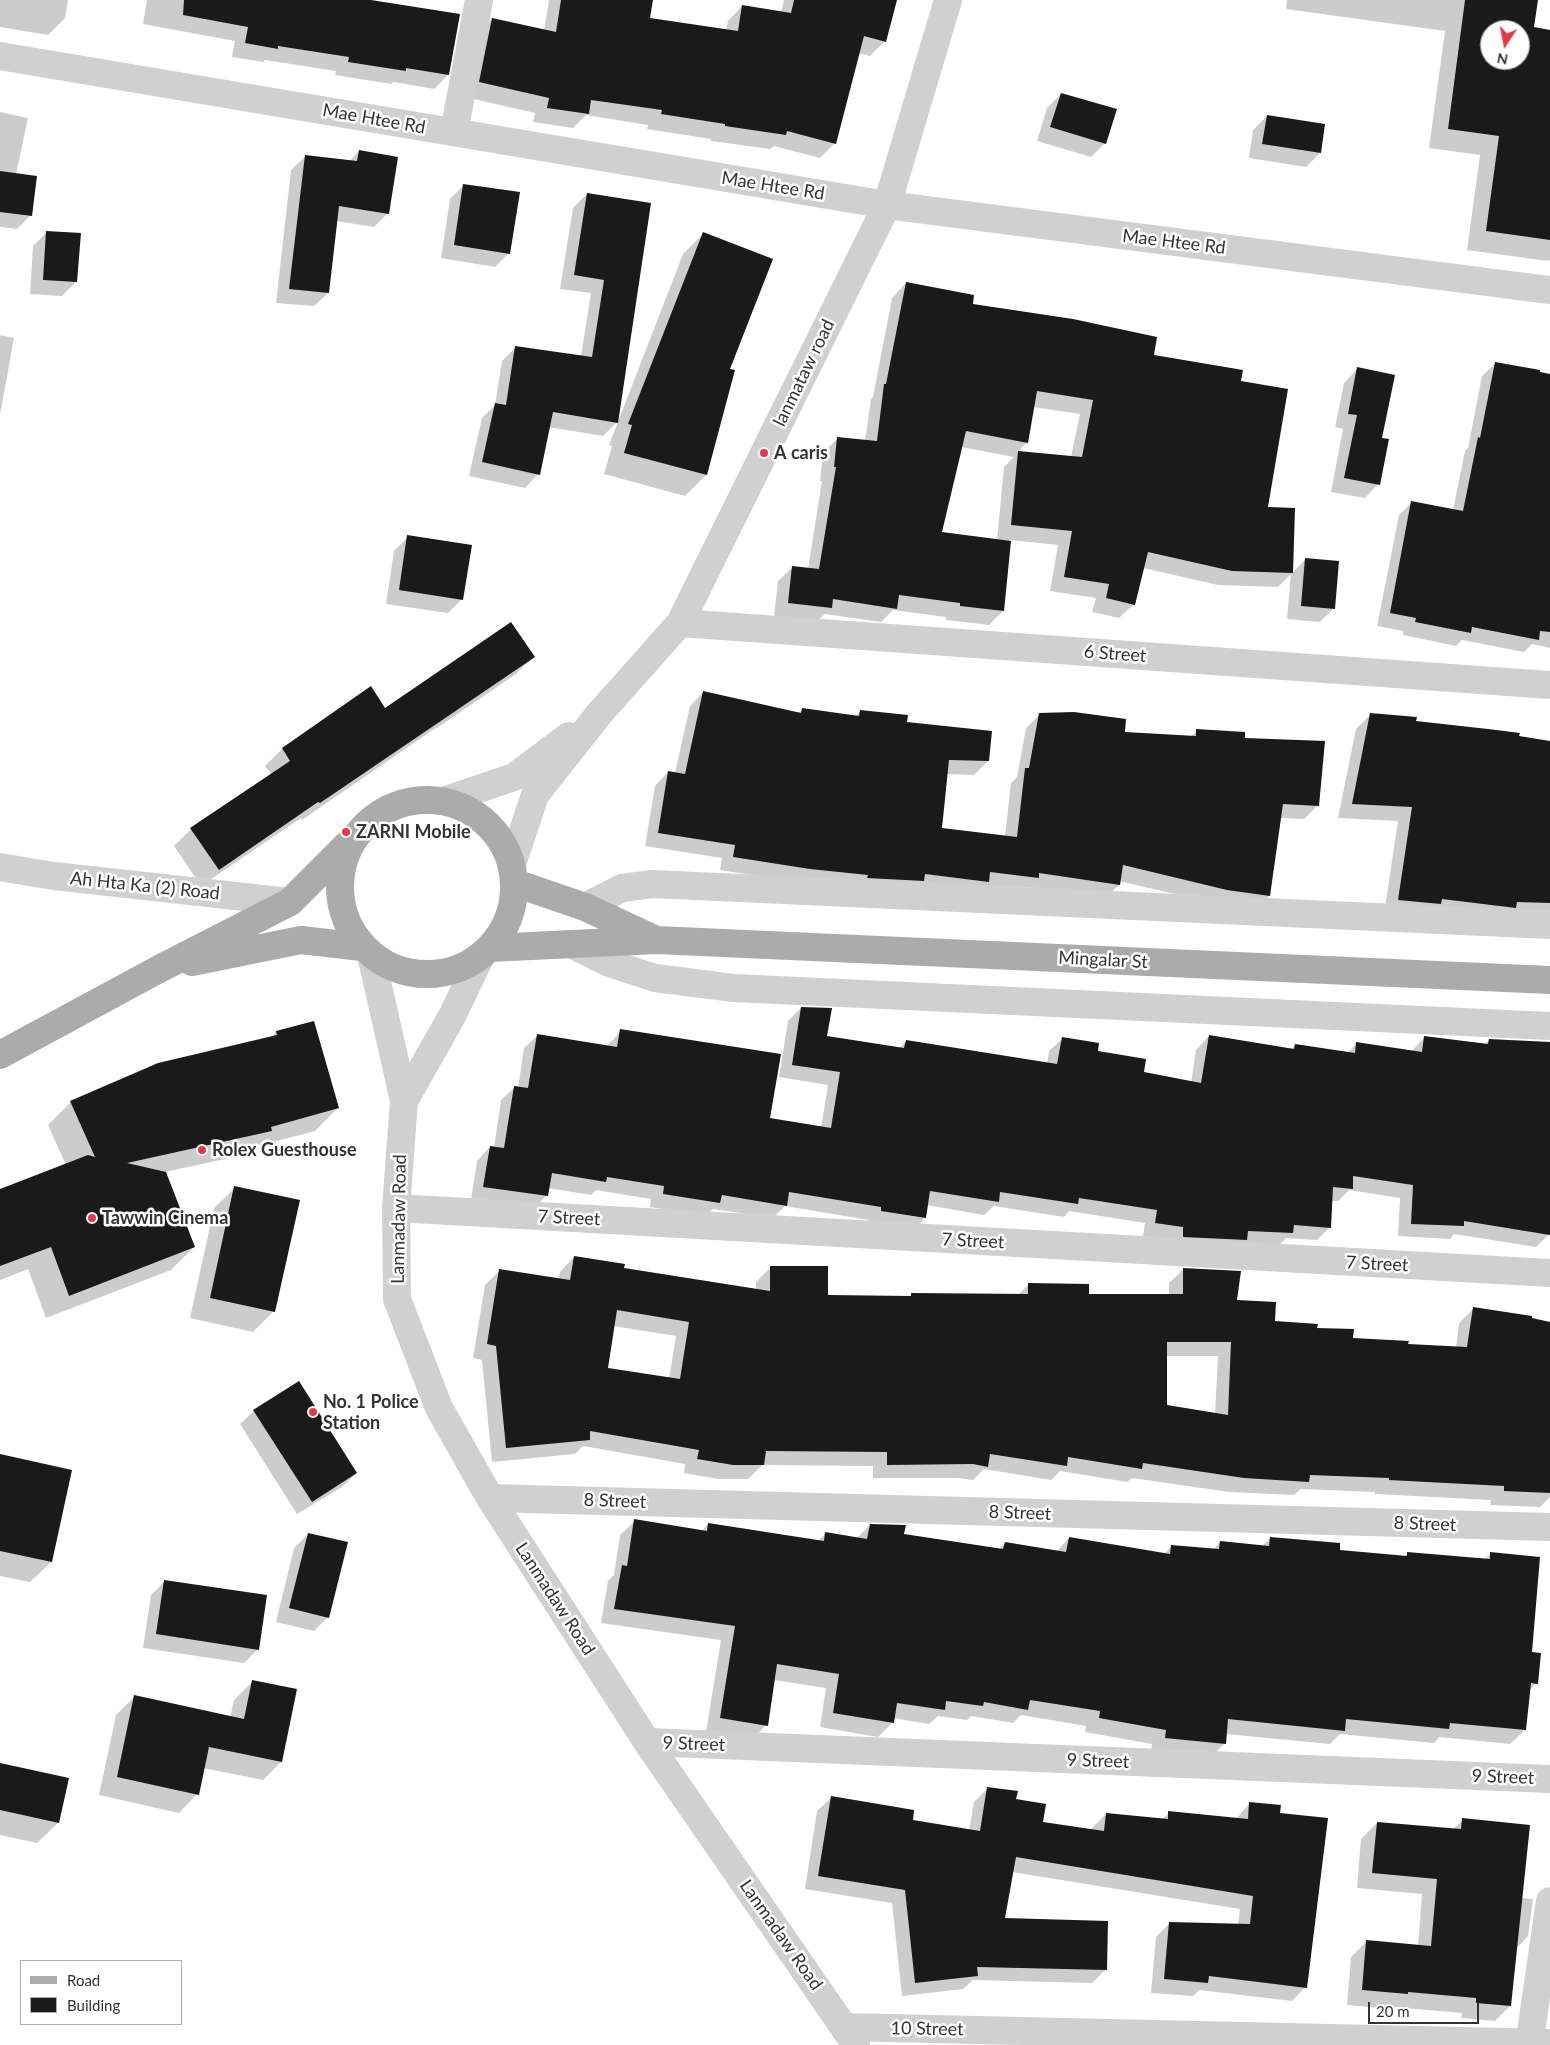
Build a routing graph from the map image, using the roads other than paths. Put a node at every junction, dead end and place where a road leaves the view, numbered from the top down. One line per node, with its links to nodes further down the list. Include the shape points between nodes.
1 (479, 0): 4 (street)
2 (948, 0): 5 (street, lanmataw road)
3 (0, 56): 4 (street, Mae Htee Rd)
4 (454, 132): 5 (street, Mae Htee Rd)
5 (887, 205): 6 (street, Mae Htee Rd); 7 (street, lanmataw road)
6 (1550, 290)
7 (680, 623): 8 (street, 6 Street); 9 (street, lanmataw road)
8 (1550, 685)
9 (599, 714): 10 (street, via 514,777); 13 (street, via 535,795)
10 (446, 800): 11 (main road, via 393,805); 13 (main road, via 488,823)
11 (352, 840): 14 (main road); 19 (main road, via 339,875 343,914)
12 (0, 867): 14 (street, Ah Hta Ka (2) Road)
13 (514, 873): 15 (main road); 20 (main road, via 510,918)
14 (290, 902): 21 (main road)
15 (586, 907): 16 (street, via 622,888 652,884); 17 (main road)
16 (1550, 925)
17 (656, 940): 18 (main road, Mingalar St); 22 (main road, Mingalar St)
18 (571, 944): 20 (main road, Mingalar St); 23 (street, via 609,963 655,978 734,988)
19 (367, 951): 20 (main road, via 406,972 445,972); 21 (main road, via 301,940); 25 (street, Lanmadaw Road)
20 (485, 952): 25 (street, Lanmadaw Road)
21 (162, 968): 24 (main road)
22 (1550, 980)
23 (1550, 1026)
24 (0, 1055)
25 (404, 1101): 26 (street, Lanmadaw Road)
26 (396, 1208): 27 (street, 7 Street); 28 (street, Lanmadaw Road, via 397,1299 439,1408)
27 (1550, 1273)
28 (490, 1498): 29 (street, 8 Street); 30 (street, Lanmadaw Road)
29 (1550, 1527)
30 (647, 1742): 31 (street, 9 Street); 33 (street, Lanmadaw Road)
31 (1550, 1779)
32 (1550, 1901): 34 (street)
33 (850, 2036): 34 (street, 10 Street)
34 (1536, 2044)

